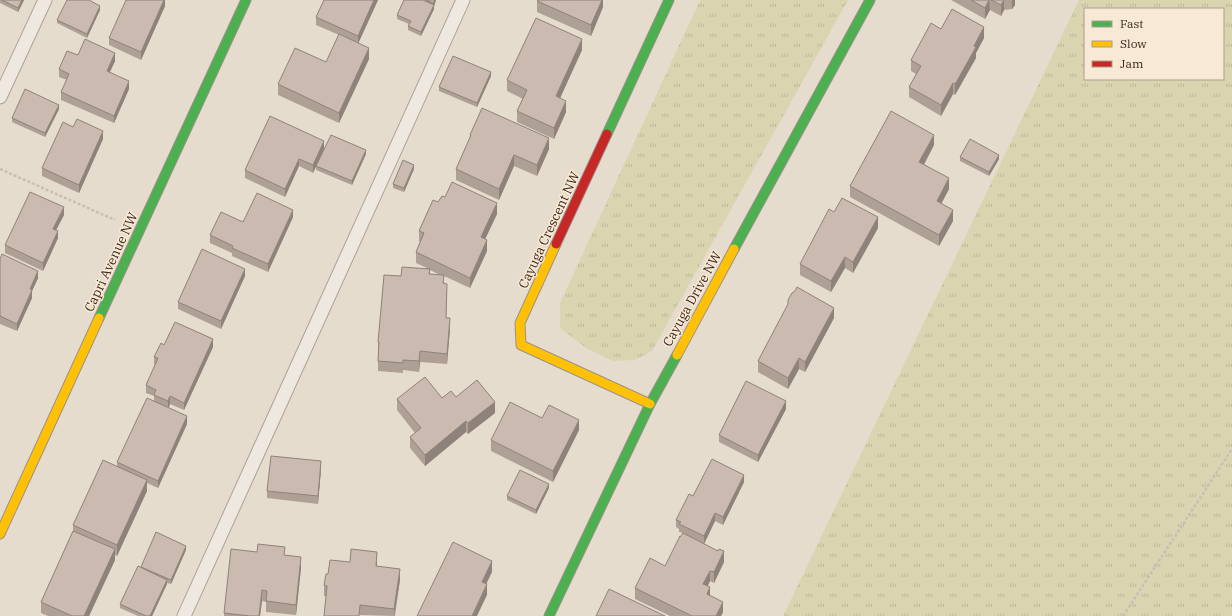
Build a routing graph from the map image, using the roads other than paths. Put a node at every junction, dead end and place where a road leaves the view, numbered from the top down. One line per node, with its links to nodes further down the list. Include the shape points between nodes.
1 (45, 0): 6 (lane)
2 (246, 0): 8 (street, Capri Avenue NW)
3 (463, 0): 9 (lane)
4 (669, 0): 7 (street, Cayuga Crescent NW, via 520,323 521,345)
5 (870, 0): 7 (street, Cayuga Drive NW)
6 (0, 97)
7 (650, 404): 10 (street, Cayuga Drive NW)
8 (0, 534)
9 (184, 616)
10 (549, 616)

